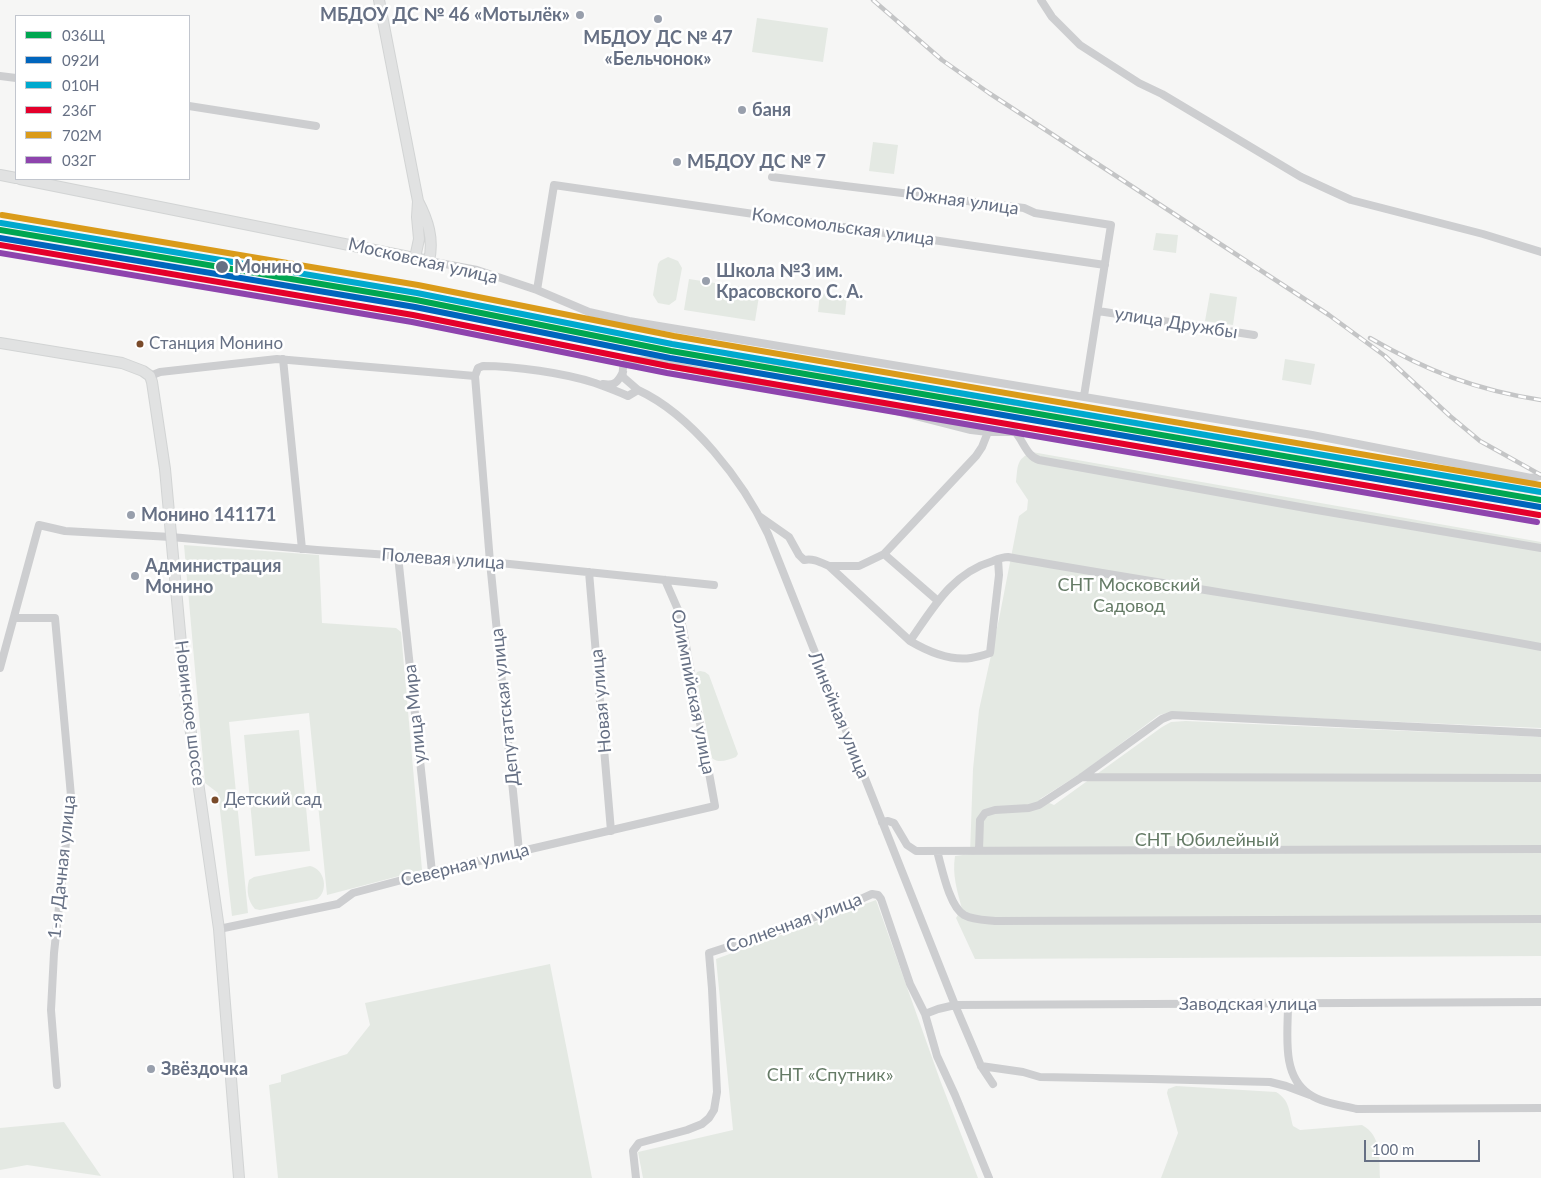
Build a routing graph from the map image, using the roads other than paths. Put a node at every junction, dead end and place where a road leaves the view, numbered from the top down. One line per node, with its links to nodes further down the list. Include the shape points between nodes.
1 (379, 0): 11 (main road)
2 (1041, 0): 12 (street, via 1052,17 1080,45 1301,177 1351,200)
3 (0, 76): 4 (street)
4 (15, 78)
5 (190, 106): 6 (street)
6 (316, 126)
7 (0, 175): 9 (main road)
8 (772, 177): 15 (street, Южная улица, via 1024,208 1035,213 1111,225)
9 (15, 178)
10 (25, 180): 13 (main road, Московская улица)
11 (418, 200): 13 (main road, via 419,239); 14 (main road, via 427,217 432,246)
12 (1541, 252)
13 (415, 258): 14 (main road, Московская улица)
14 (429, 261): 16 (street, Московская улица, via 477,270)
15 (1105, 265): 16 (street, Комсомольская улица, via 554,185); 17 (street)
16 (537, 290): 26 (street, Московская улица, via 589,312 629,322)
17 (1098, 311): 18 (street, улица Дружбы); 26 (street)
18 (1254, 335)
19 (0, 343): 22 (main road, via 122,363)
20 (283, 359): 22 (street); 23 (street); 32 (street)
21 (623, 372): 24 (street, via 614,384); 25 (street); 27 (street, via 626,362 632,359 650,361 877,406)
22 (151, 373): 30 (main road, Новинское шоссе)
23 (475, 376): 24 (street, via 478,368 495,366); 36 (street, Депутатская улица)
24 (594, 382): 25 (street, via 628,396)
25 (634, 392): 29 (street, Линейная улица, via 667,408 702,440 732,474)
26 (1084, 396): 28 (street, Московская улица, via 1312,435 1531,478)
27 (988, 432): 31 (street, via 1015,432 1030,455 1038,460); 33 (street, via 976,456)
28 (1541, 476)
29 (759, 516): 37 (street, via 789,537 804,560 817,560); 50 (street, Линейная улица)
30 (171, 537): 32 (street, Полевая улица); 42 (street, Полевая улица, via 65,531 39,525); 58 (main road, Новинское шоссе, via 186,698)
31 (1541, 548)
32 (302, 549): 34 (street, Полевая улица)
33 (884, 554): 37 (street, via 859,566); 41 (street)
34 (398, 556): 36 (street, Полевая улица); 56 (street, улица Мира)
35 (998, 559): 41 (street, via 965,574); 43 (street, via 990,653 961,658 943,655); 44 (street, via 1008,556)
36 (490, 562): 38 (street, Полевая улица); 55 (street, Депутатская улица)
37 (829, 566): 43 (street)
38 (588, 572): 39 (street, Полевая улица); 51 (street, Новая улица)
39 (665, 580): 40 (street, Полевая улица); 49 (street, Олимпийская улица, via 684,629)
40 (714, 585)
41 (938, 601): 43 (street)
42 (14, 618): 45 (street); 65 (street, 1-я Дачная улица, via 55,618 71,796 51,1010)
43 (910, 641)
44 (1541, 647)
45 (0, 668)
46 (1541, 734): 47 (street, via 1172,715)
47 (1082, 777): 48 (street); 53 (street, via 1035,807 985,813 980,820)
48 (1541, 778)
49 (715, 806): 51 (street, Северная улица)
50 (882, 822): 54 (street, via 894,823 912,850); 61 (street, Линейная улица)
51 (612, 831): 55 (street, Северная улица)
52 (1541, 849): 53 (street)
53 (979, 850): 54 (street)
54 (936, 851): 57 (street, via 956,906 964,915 988,920)
55 (519, 852): 56 (street, Северная улица)
56 (432, 872): 58 (street, Северная улица, via 353,894 338,904)
57 (1541, 919)
58 (219, 929): 68 (main road, Новинское шоссе)
59 (1541, 1002): 60 (street, Заводская улица)
60 (1288, 1004): 61 (street, Заводская улица); 66 (street, via 1289,1063 1296,1083)
61 (955, 1006): 62 (street, Заводская улица); 63 (street, Линейная улица)
62 (925, 1014): 69 (street, Солнечная улица, via 910,984 881,899 872,894 708,954 717,1092 714,1110 702,1124 639,1143 633,1151); 70 (street, via 937,1056)
63 (981, 1066): 64 (street, Линейная улица); 66 (street, via 1040,1077 1270,1082)
64 (992, 1084)
65 (57, 1085)
66 (1310, 1095): 67 (street, via 1356,1108)
67 (1541, 1108)
68 (239, 1178)
69 (636, 1178)
70 (989, 1178)

